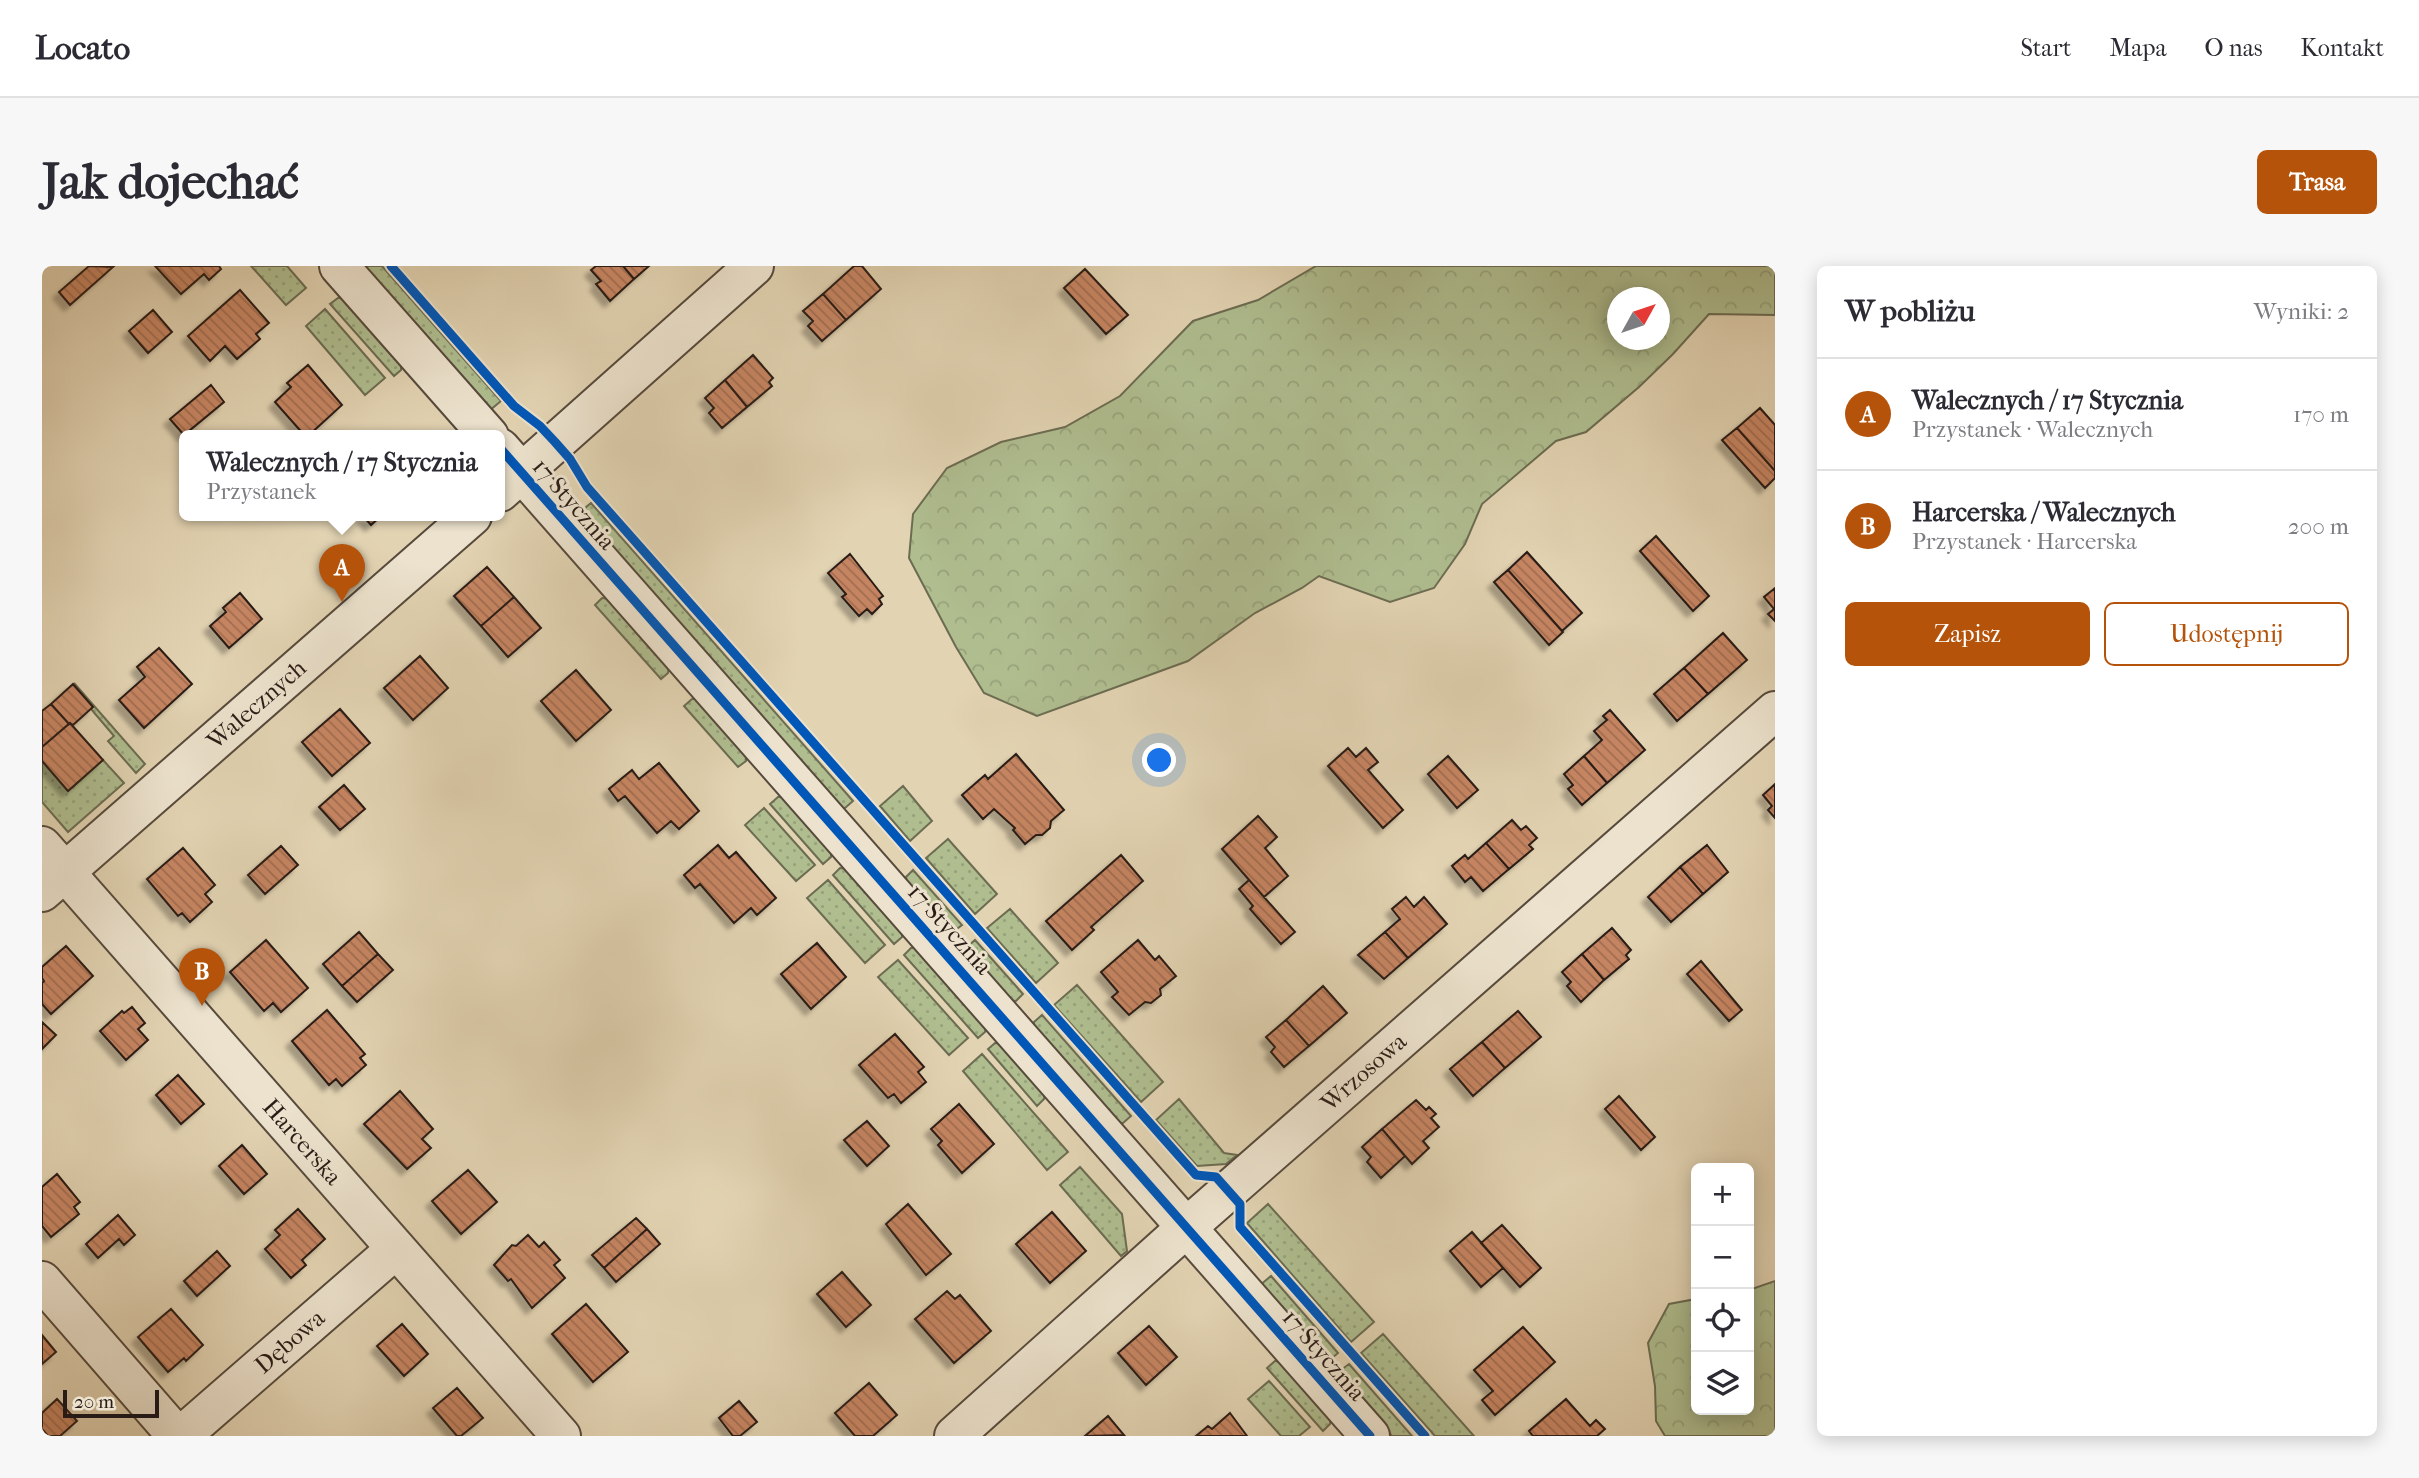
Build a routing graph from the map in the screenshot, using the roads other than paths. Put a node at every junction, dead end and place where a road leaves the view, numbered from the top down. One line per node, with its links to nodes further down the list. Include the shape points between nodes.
1 (339, 266): 3 (street)
2 (754, 266): 4 (street)
3 (484, 430)
4 (507, 471): 8 (street, 17 Stycznia)
5 (466, 521): 7 (street, Walecznych)
6 (1775, 711): 8 (street, Wrzosowa)
7 (49, 870): 9 (street, Harcerska)
8 (1187, 1227): 13 (street, Wrzosowa); 14 (street, 17 Stycznia)
9 (396, 1249): 11 (street, Dębowa); 12 (street, Harcerska)
10 (42, 1281): 11 (street)
11 (179, 1436)
12 (561, 1436)
13 (954, 1436)
14 (1370, 1436)

